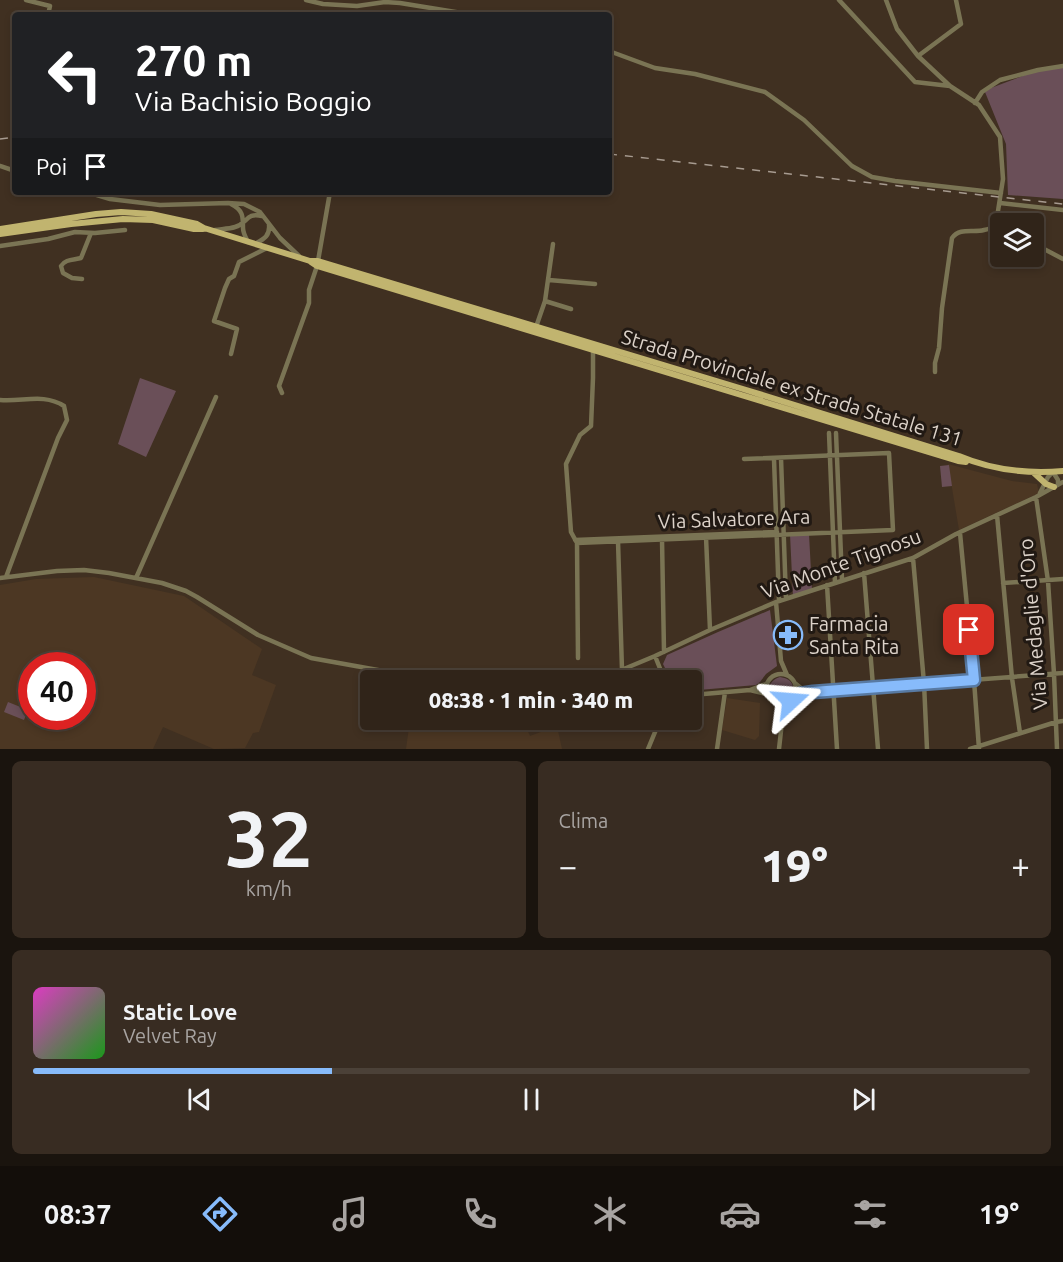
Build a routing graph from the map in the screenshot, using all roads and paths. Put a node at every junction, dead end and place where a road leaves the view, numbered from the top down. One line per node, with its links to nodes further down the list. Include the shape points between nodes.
1 (26, 0): 8 (street, via 50,6)
2 (306, 0): 6 (street)
3 (839, 0): 13 (street, via 915,82)
4 (886, 0): 11 (street, via 897,29)
5 (956, 0): 11 (street, via 961,24)
6 (313, 1): 7 (street, via 357,6)
7 (420, 3): 9 (street)
8 (49, 12)
9 (460, 12)
10 (612, 52): 15 (street, via 655,68 765,92 804,120 852,166 872,177)
11 (918, 56): 13 (street)
12 (1063, 66): 14 (street, via 1000,80 982,92)
13 (950, 86): 14 (street)
14 (975, 103): 15 (street, via 1000,137)
15 (1001, 193): 19 (street)
16 (97, 195): 18 (street, via 160,206)
17 (329, 195): 38 (street)
18 (228, 203): 22 (street, via 253,207); 23 (street, via 241,211)
19 (1000, 203): 20 (street); 21 (street)
20 (1063, 210)
21 (998, 213)
22 (264, 217): 23 (street, via 253,215); 24 (street)
23 (244, 222): 26 (street, via 235,227); 31 (street, via 243,231)
24 (269, 225): 31 (street, via 268,235); 36 (street)
25 (0, 229): 26 (main road, Strada Provinciale ex Strada Statale 131, via 121,212 151,214)
26 (207, 229): 30 (main road, Strada Provinciale ex Strada Statale 131, via 123,219); 31 (main road, Strada Provinciale ex Strada Statale 131)
27 (990, 229): 47 (street, via 960,232 952,238)
28 (124, 230): 29 (street)
29 (91, 233): 33 (street, via 75,232); 39 (street, via 81,258 61,266 63,273)
30 (0, 234)
31 (251, 243): 34 (main road, Strada Provinciale ex Strada Statale 131)
32 (553, 244): 40 (street)
33 (0, 246)
34 (267, 248): 36 (main road, Strada Provinciale ex Strada Statale 131); 46 (street, via 239,262 225,288 214,321 237,329)
35 (1044, 249): 37 (street)
36 (301, 258): 38 (main road, Strada Provinciale ex Strada Statale 131)
37 (1063, 259)
38 (317, 263): 44 (main road, Strada Provinciale ex Strada Statale 131); 45 (main road, Strada Provinciale ex Strada Statale 131); 48 (street, via 309,303 279,386)
39 (82, 279)
40 (549, 280): 41 (street); 42 (street)
41 (595, 284)
42 (545, 301): 43 (street); 44 (street)
43 (571, 309)
44 (536, 327): 56 (main road, Strada Provinciale ex Strada Statale 131)
45 (593, 350): 56 (main road, Strada Provinciale ex Strada Statale 131, via 958,461); 71 (street, via 591,426 580,435 566,464)
46 (231, 354)
47 (935, 372)
48 (282, 393)
49 (216, 397): 77 (street)
50 (0, 400): 75 (street, via 56,400 64,406 67,420)
51 (837, 455): 52 (street); 52 (street, via 832,433); 65 (street); 65 (street, Via Salvatore Ara, via 889,453 893,529)
52 (831, 456): 53 (street); 64 (street)
53 (781, 458): 55 (street); 67 (street)
54 (744, 459): 55 (street)
55 (774, 459): 66 (street)
56 (976, 463): 58 (main road)
57 (1063, 471): 59 (main road)
58 (1033, 472): 59 (main road); 60 (main road)
59 (1053, 472): 60 (street, Via Monte Tignosu); 61 (street)
60 (1046, 484): 61 (main road); 62 (street, Via Monte Tignosu)
61 (1058, 485): 62 (street, Via Monte Tignosu)
62 (1036, 497): 63 (street, Via Monte Tignosu); 80 (street, Via Medaglie d'Oro)
63 (997, 515): 68 (street, Via Monte Tignosu); 82 (street)
64 (833, 531): 65 (street, Via Salvatore Ara); 67 (street, Via Salvatore Ara); 81 (street)
65 (840, 531): 79 (street)
66 (777, 533): 67 (street, Via Salvatore Ara); 69 (street, Via Salvatore Ara); 85 (street)
67 (783, 533): 84 (street)
68 (960, 533): 73 (street, Via Monte Tignosu); 99 (street)
69 (706, 536): 70 (street, Via Salvatore Ara); 86 (street)
70 (662, 538): 71 (street, Via Salvatore Ara); 72 (street, Via Salvatore Ara); 87 (street)
71 (576, 541): 72 (street, Via Salvatore Ara); 89 (street)
72 (618, 541): 92 (street)
73 (913, 558): 74 (street, Via Monte Tignosu); 100 (street)
74 (864, 573): 79 (street, Via Monte Tignosu); 103 (street)
75 (6, 577): 76 (street); 77 (street, via 94,570)
76 (0, 578)
77 (136, 578): 91 (street, via 186,591 258,635 311,658)
78 (1063, 579): 80 (street)
79 (842, 580): 81 (street, Via Monte Tignosu)
80 (1048, 580): 82 (street); 96 (street, Via Medaglie d'Oro)
81 (835, 583): 83 (street, Via Monte Tignosu)
82 (1003, 583): 98 (street)
83 (826, 585): 84 (street, Via Monte Tignosu); 105 (street)
84 (786, 599): 85 (street, Via Monte Tignosu)
85 (777, 602): 86 (street, Via Monte Tignosu); 90 (street)
86 (710, 630): 87 (street, Via Monte Tignosu)
87 (664, 652): 88 (street, Via Monte Tignosu)
88 (655, 656): 92 (street, Via Monte Tignosu); 93 (street)
89 (578, 658)
90 (781, 661): 95 (street); 97 (street)
91 (378, 670)
92 (622, 670)
93 (661, 670)
94 (1063, 673): 96 (street)
95 (776, 674): 97 (street); 101 (street)
96 (1054, 674): 98 (street); 113 (street, Via Medaglie d'Oro)
97 (787, 675): 102 (street)
98 (1012, 678): 99 (street); 115 (street)
99 (974, 680): 100 (street); 116 (street)
100 (924, 683): 103 (street); 122 (street)
101 (766, 684): 104 (street); 109 (street)
102 (796, 684): 107 (street); 110 (street)
103 (873, 688): 105 (street); 121 (street)
104 (750, 690): 106 (street); 109 (street)
105 (834, 691): 107 (street); 120 (street)
106 (725, 692): 108 (street); 118 (street)
107 (811, 692): 110 (street)
108 (702, 694)
109 (766, 694): 111 (street, via 773,702)
110 (793, 698): 111 (street)
111 (784, 704): 119 (street)
112 (1063, 721): 113 (street)
113 (1056, 722): 115 (street); 124 (street, Via Medaglie d'Oro)
114 (656, 730): 117 (street)
115 (1020, 733): 116 (street)
116 (979, 748): 123 (street)
117 (648, 749)
118 (717, 749)
119 (779, 749)
120 (837, 749)
121 (878, 749)
122 (927, 749)
123 (970, 749)
124 (1058, 749)

